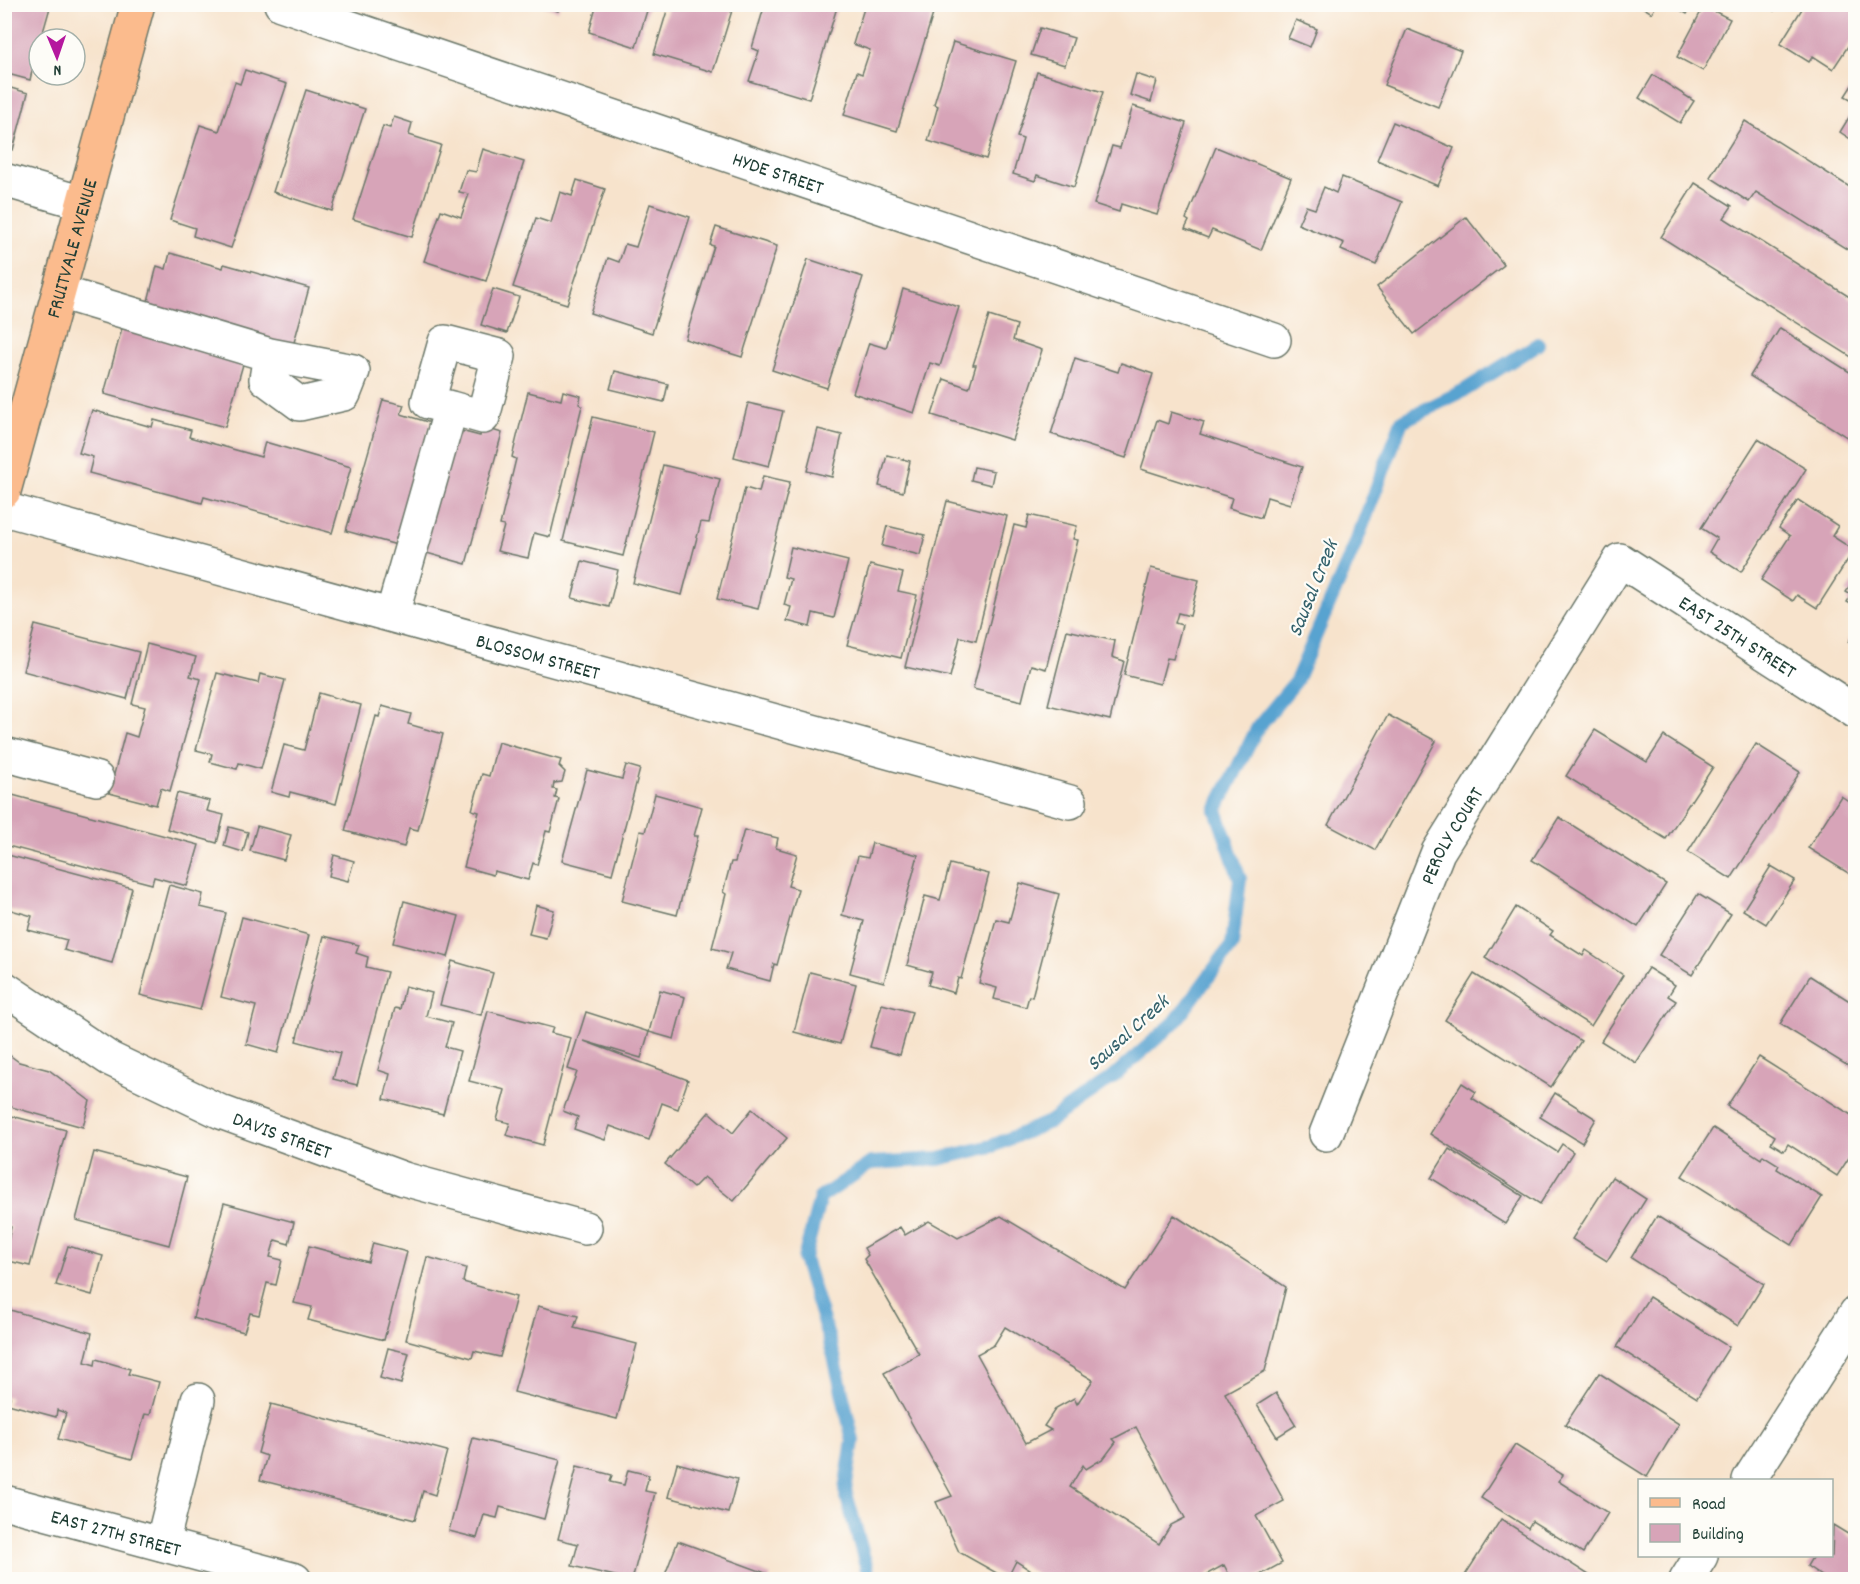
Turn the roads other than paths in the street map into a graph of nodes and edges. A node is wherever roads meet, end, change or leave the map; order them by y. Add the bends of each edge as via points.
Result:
1 (138, 4) edge
2 (281, 4) edge
3 (4, 180) edge
4 (83, 203) junction
5 (59, 292) junction
6 (1274, 340) dead end
7 (270, 355) dead end
8 (451, 408) dead end
9 (4, 491) edge
10 (4, 509) edge
11 (1620, 560) joint
12 (393, 615) junction
13 (1856, 712) edge
14 (4, 754) edge
15 (98, 779) dead end
16 (1070, 802) dead end
17 (4, 988) edge
18 (1326, 1134) dead end
19 (585, 1228) dead end
20 (1856, 1313) edge
21 (198, 1400) dead end
22 (1750, 1479) edge
23 (4, 1502) edge
24 (162, 1544) junction
25 (1700, 1557) edge
26 (295, 1580) edge
27 (1686, 1580) edge

1 - 4 main road, FRUITVALE AVENUE
2 - 6 street, HYDE STREET
3 - 4 street
4 - 5 main road, FRUITVALE AVENUE
5 - 7 street
5 - 9 main road, FRUITVALE AVENUE
8 - 12 street
10 - 12 street, BLOSSOM STREET
11 - 13 street, EAST 25TH STREET
11 - 18 street, PEROLY COURT via 1438,852
12 - 16 street, BLOSSOM STREET
14 - 15 street
17 - 19 street, DAVIS STREET via 110,1059 220,1112 404,1179
20 - 22 street
21 - 24 street
23 - 24 street, EAST 27TH STREET
24 - 26 street, EAST 27TH STREET
25 - 27 street

